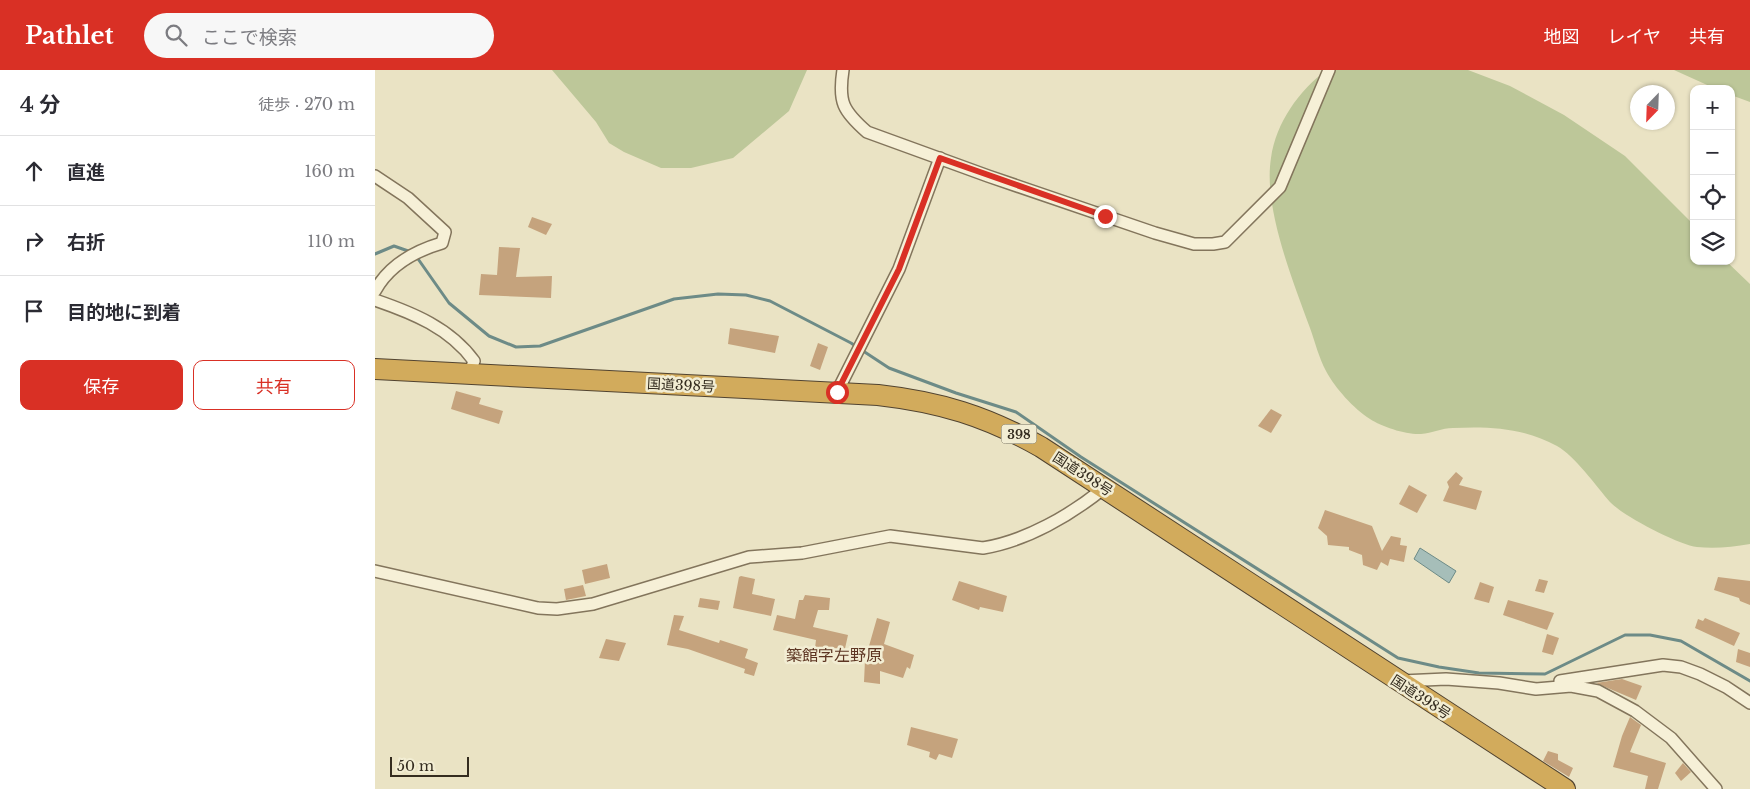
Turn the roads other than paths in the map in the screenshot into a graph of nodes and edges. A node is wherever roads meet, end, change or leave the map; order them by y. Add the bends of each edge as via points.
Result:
1 (843, 70) edge
2 (1329, 70) edge
3 (940, 158) junction
4 (375, 176) edge
5 (375, 290) edge
6 (375, 300) edge
7 (375, 369) edge
8 (469, 375) junction
9 (837, 392) junction
10 (1104, 488) junction
11 (375, 570) edge
12 (1397, 682) junction
13 (1536, 689) junction
14 (1750, 703) edge
15 (1565, 789) edge
16 (1716, 789) edge

1 - 3 street via 840,94 846,111 858,124 867,132
2 - 3 street via 1282,182 1225,242 1203,245 1175,238
3 - 9 street via 899,269
4 - 5 street via 408,198 445,232 442,243 407,258 393,268
6 - 8 street via 428,321 463,346 474,361
7 - 8 highway, 国道398号 / 398
8 - 9 highway, 国道398号 / 398
9 - 10 highway, 国道398号 / 398 via 914,399 971,414 1006,427
10 - 11 street via 1051,523 997,546 983,548 890,536 802,553 749,557 576,607 538,608
10 - 12 highway, 国道398号 / 398
12 - 13 street via 1446,678
12 - 15 highway, 国道398号 / 398
13 - 14 street via 1565,680 1663,665 1700,674
13 - 16 street via 1571,686 1598,691 1635,711 1671,738

